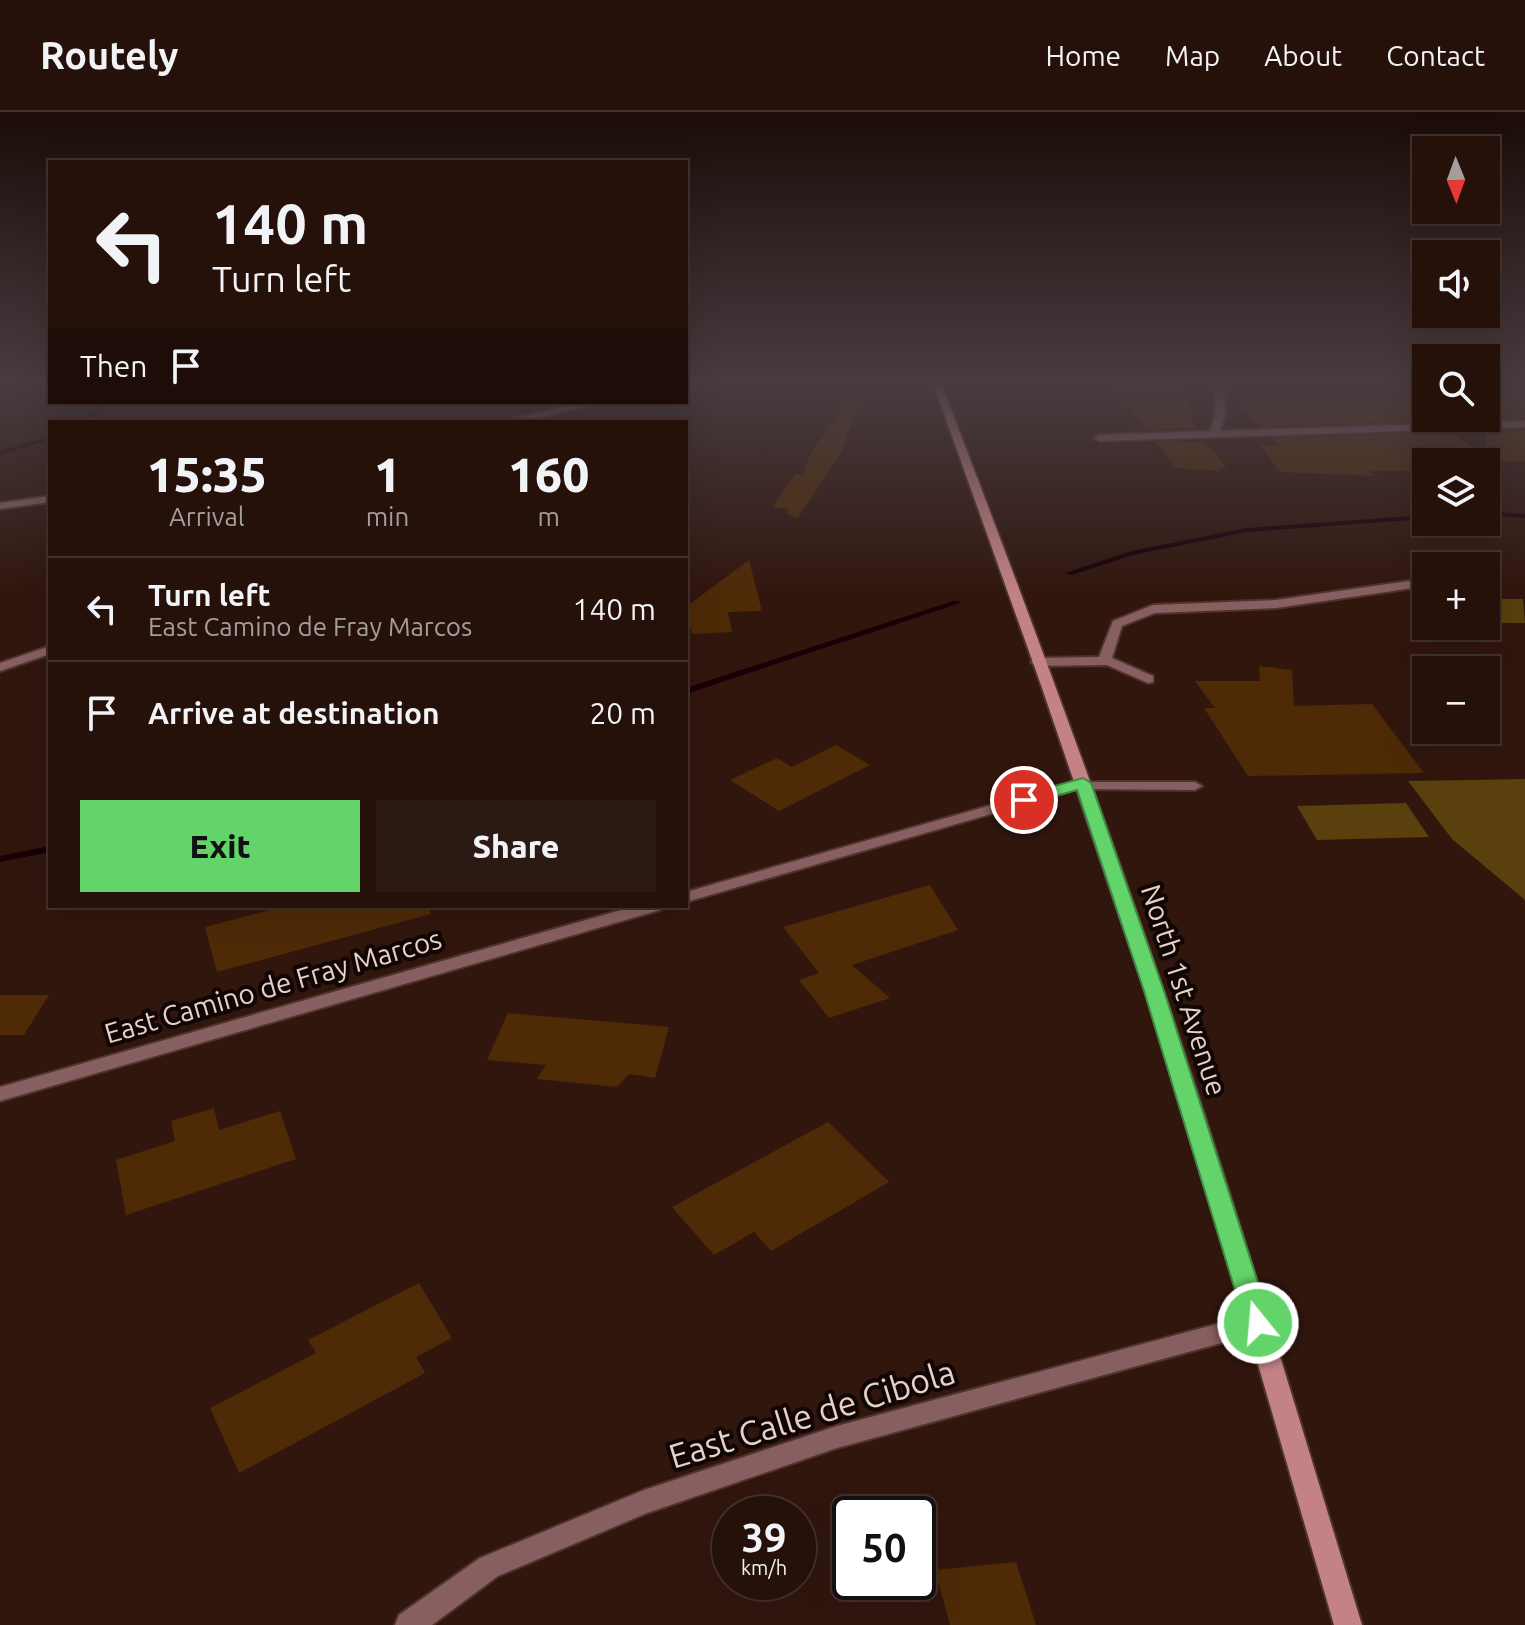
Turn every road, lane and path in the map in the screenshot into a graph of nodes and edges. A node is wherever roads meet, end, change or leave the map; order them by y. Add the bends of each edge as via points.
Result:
1 (962, 454) edge
2 (48, 499) edge
3 (0, 506) edge
4 (1409, 585) dead end
5 (48, 651) edge
6 (1104, 661) junction
7 (1037, 662) junction
8 (0, 667) edge
9 (1148, 679) dead end
10 (1084, 785) junction
11 (1195, 786) dead end
12 (688, 896) edge
13 (647, 908) edge
14 (0, 1094) edge
15 (1258, 1323) junction
16 (409, 1625) edge
17 (1348, 1625) edge

1 - 7 main road, North 1st Avenue
2 - 3 street
4 - 6 street via 1276,604 1153,609 1117,624
5 - 8 street
6 - 7 street
6 - 9 street
7 - 10 main road, North 1st Avenue
10 - 11 street
10 - 12 street
10 - 15 main road, North 1st Avenue
13 - 14 street, East Camino de Fray Marcos
15 - 16 street, East Calle de Cibola via 837,1437 644,1502 489,1567
15 - 17 main road, North 1st Avenue

